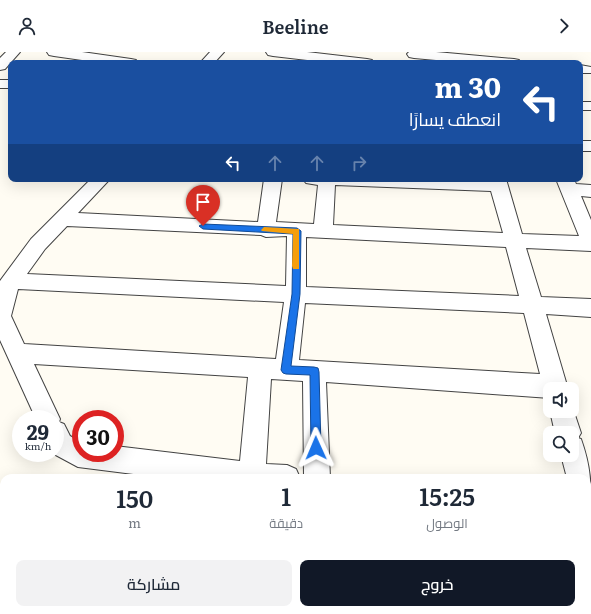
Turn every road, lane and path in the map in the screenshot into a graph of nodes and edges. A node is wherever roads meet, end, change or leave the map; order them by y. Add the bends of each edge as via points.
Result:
1 (13, 52) edge
2 (54, 52) edge
3 (217, 52) edge
4 (273, 52) edge
5 (309, 54) edge
6 (414, 56) edge
7 (363, 59) edge
8 (110, 60) edge
9 (210, 60) edge
10 (471, 60) edge
11 (0, 66) edge
12 (98, 182) edge
13 (273, 182) edge
14 (319, 182) edge
15 (498, 182) edge
16 (567, 184) edge
17 (591, 191) edge
18 (61, 219) junction
19 (266, 230) junction
20 (297, 231) junction
21 (323, 232) junction
22 (515, 240) junction
23 (591, 243) edge
24 (10, 281) junction
25 (296, 294) junction
26 (534, 306) junction
27 (591, 308) edge
28 (16, 353) junction
29 (260, 368) junction
30 (286, 370) junction
31 (314, 372) junction
32 (554, 382) edge
33 (543, 387) edge
34 (44, 410) edge
35 (64, 447) edge
36 (576, 462) edge
37 (236, 474) edge
38 (252, 474) edge
39 (317, 474) edge
40 (579, 474) edge

1 - 11 street
2 - 8 street
3 - 9 street
4 - 5 street
5 - 7 street
6 - 10 street
12 - 18 street
13 - 19 street
14 - 21 street
15 - 22 street
16 - 17 street
16 - 23 street
18 - 19 street
18 - 24 street
19 - 20 street
20 - 21 street
20 - 25 street
21 - 22 street
22 - 23 street
22 - 26 street
24 - 25 street
24 - 28 street via 0,316
25 - 26 street
25 - 30 street
26 - 27 street
26 - 32 street
28 - 29 street
28 - 34 street
29 - 30 street
29 - 38 street
30 - 31 street
31 - 33 street
31 - 39 street
35 - 37 street via 78,454
36 - 40 street

